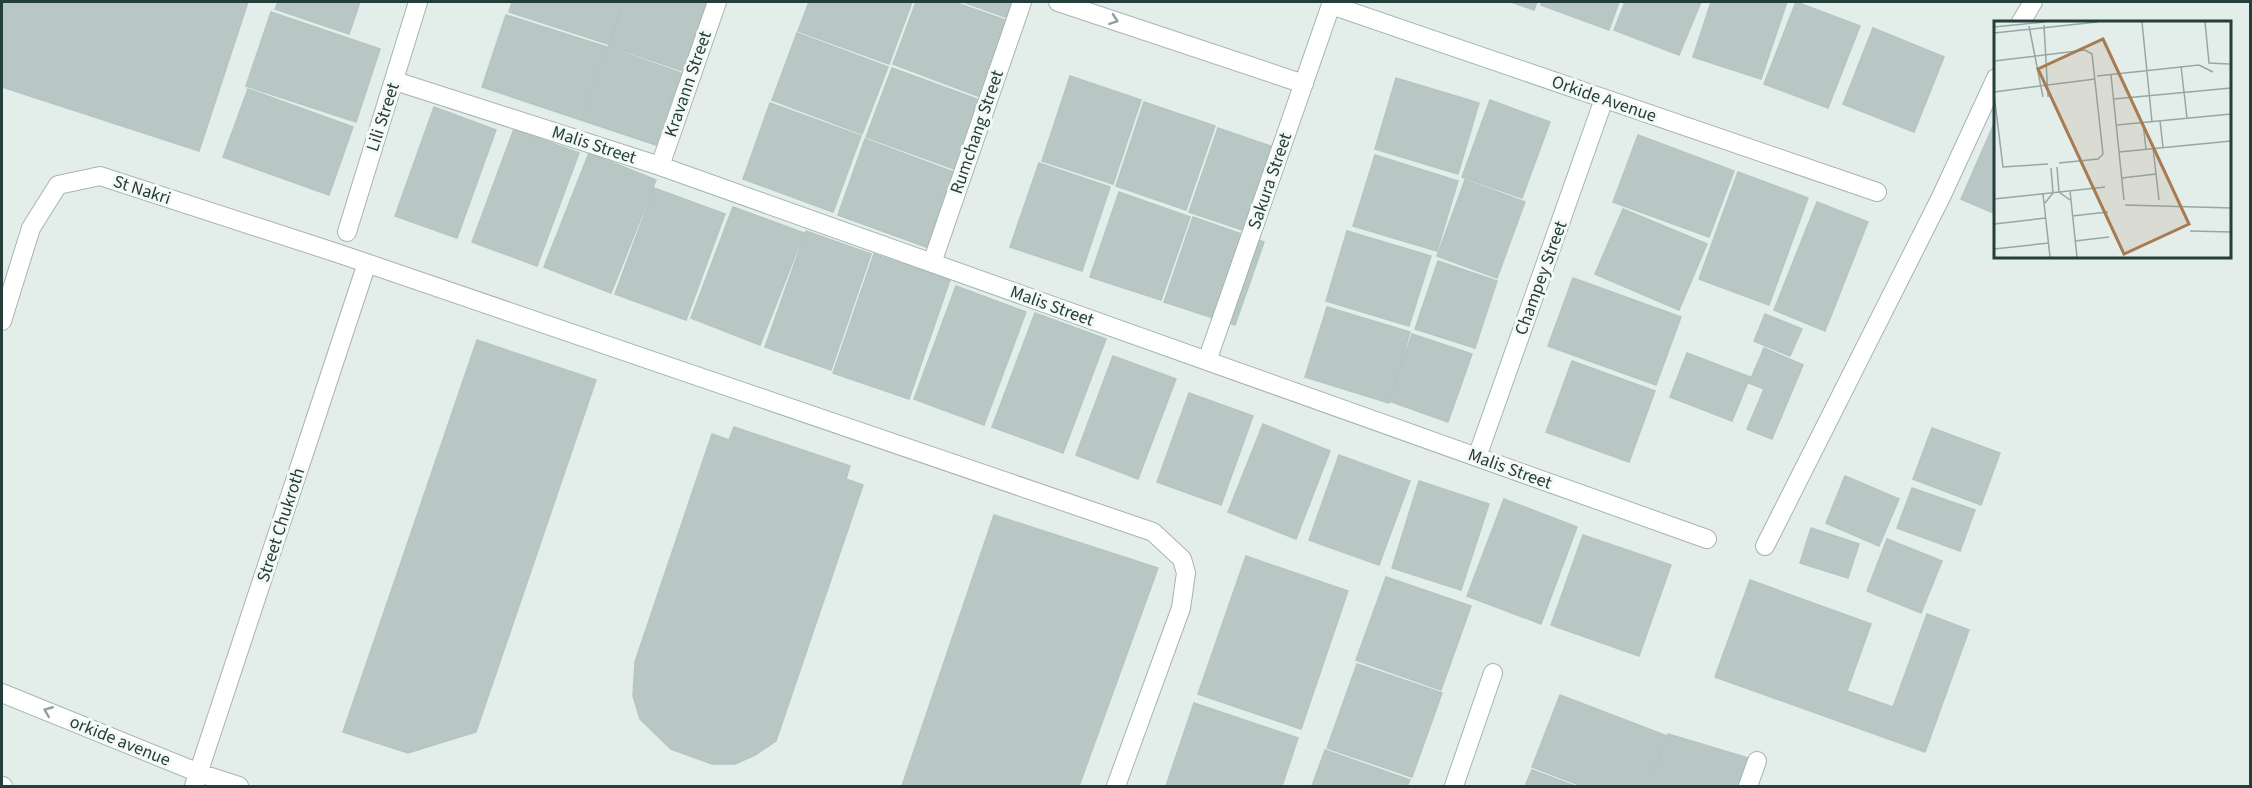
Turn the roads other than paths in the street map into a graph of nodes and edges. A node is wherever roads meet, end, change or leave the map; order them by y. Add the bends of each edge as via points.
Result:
1 (418, 2) edge
2 (717, 2) edge
3 (1022, 2) edge
4 (1058, 2) edge
5 (2032, 2) edge
6 (1332, 3) edge
7 (2022, 21) edge
8 (1994, 80) edge
9 (395, 81) junction
10 (1304, 84) junction
11 (1604, 99) junction
12 (660, 166) junction
13 (1877, 192) dead end
14 (347, 232) dead end
15 (367, 263) junction
16 (932, 263) junction
17 (2, 321) edge
18 (1207, 361) junction
19 (1477, 457) junction
20 (1707, 539) dead end
21 (1765, 546) dead end
22 (1493, 673) dead end
23 (2, 693) edge
24 (1757, 760) dead end
25 (196, 780) edge
26 (239, 786) edge
27 (1116, 786) edge
28 (1454, 786) edge
29 (1748, 786) edge

1 - 9 street, Lili Street
2 - 12 street, Kravann Street
3 - 16 street, Rumchang Street
4 -> 10 street
5 - 7 street
6 - 10 street, Sakura Street
6 - 11 street, Orkide Avenue
8 - 21 street via 1941,197
9 - 12 street, Malis Street
9 - 14 street, Lili Street
10 - 18 street, Sakura Street
11 - 13 street, Orkide Avenue
11 - 19 street, Champey Street
12 - 16 street, Malis Street
15 - 17 street, St Nakri via 100,176 58,185 31,228
15 - 25 street, Street Chukroth
15 - 27 street, St Nakri via 1153,532 1182,559 1186,573 1181,608
16 - 18 street, Malis Street
18 - 19 street, Malis Street
19 - 20 street, Malis Street
22 - 28 street
25 -> 23 street, orkide avenue
24 - 29 street
25 - 26 street, orkide avenue

